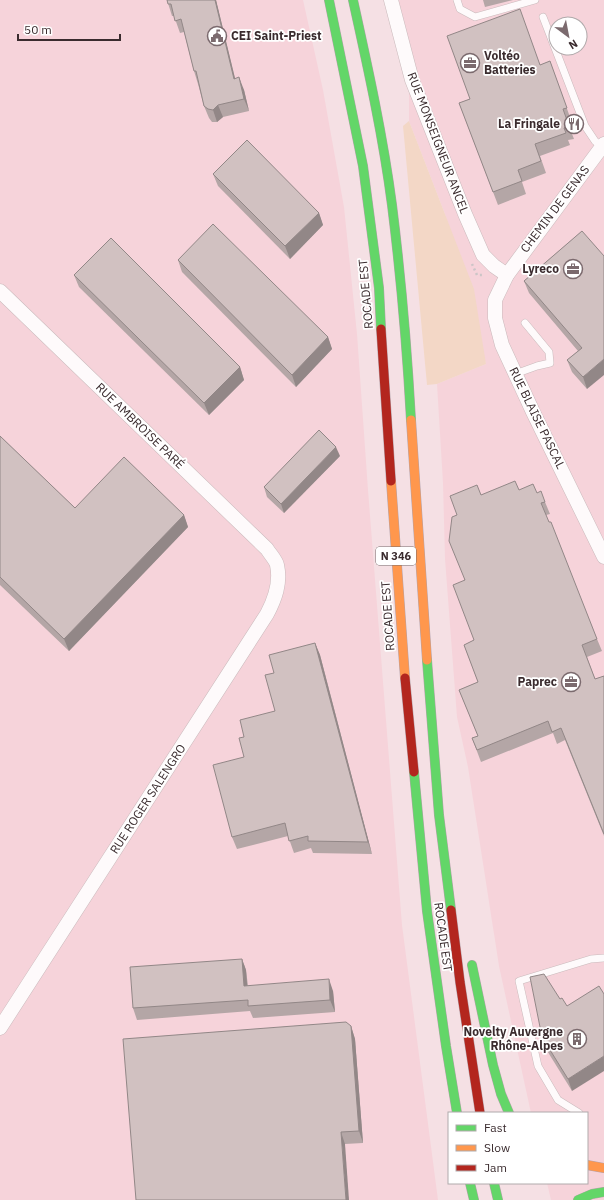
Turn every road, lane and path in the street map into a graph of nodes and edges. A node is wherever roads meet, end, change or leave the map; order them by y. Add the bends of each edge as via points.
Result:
1 (329, 0) edge
2 (353, 0) edge
3 (391, 0) edge
4 (457, 0) edge
5 (535, 0) edge
6 (543, 17) dead end
7 (603, 145) edge
8 (506, 275) junction
9 (0, 291) edge
10 (525, 323) dead end
11 (515, 374) junction
12 (604, 557) edge
13 (277, 564) joint
14 (440, 815) junction
15 (449, 827) dead end
16 (471, 955) dead end
17 (604, 958) edge
18 (0, 1028) edge
19 (457, 1112) edge
20 (480, 1112) edge
21 (508, 1112) edge
22 (577, 1112) edge
23 (588, 1165) edge
24 (604, 1168) edge
25 (470, 1184) edge
26 (494, 1184) edge
27 (604, 1192) edge
28 (474, 1200) edge
29 (498, 1200) edge
30 (578, 1200) edge

1 - 19 highway, ROCADE EST / N 346 via 363,166 379,288 404,672 427,911
2 - 14 highway, ROCADE EST / N 346 via 374,97 392,204 404,309 428,679
3 - 8 street, RUE MONSEIGNEUR ANCEL via 412,80 465,214 483,255
4 - 5 lane via 460,9 475,17
6 - 7 lane via 585,126 595,141
7 - 8 street, CHEMIN DE GENAS
8 - 11 street, RUE BLAISE PASCAL via 495,300 495,318 502,345
9 - 13 street, RUE AMBROISE PARÉ via 267,549
10 - 11 lane via 549,352 550,363
11 - 12 street, RUE BLAISE PASCAL
13 - 18 street, RUE ROGER SALENGRO via 275,599 267,614
14 - 15 highway
14 - 20 highway, ROCADE EST / N 346 via 460,982
16 - 21 highway via 475,986 492,1061
17 - 22 lane via 591,959 519,981 538,1066 558,1100
23 - 24 highway
25 - 28 highway
26 - 29 highway
27 - 30 highway

